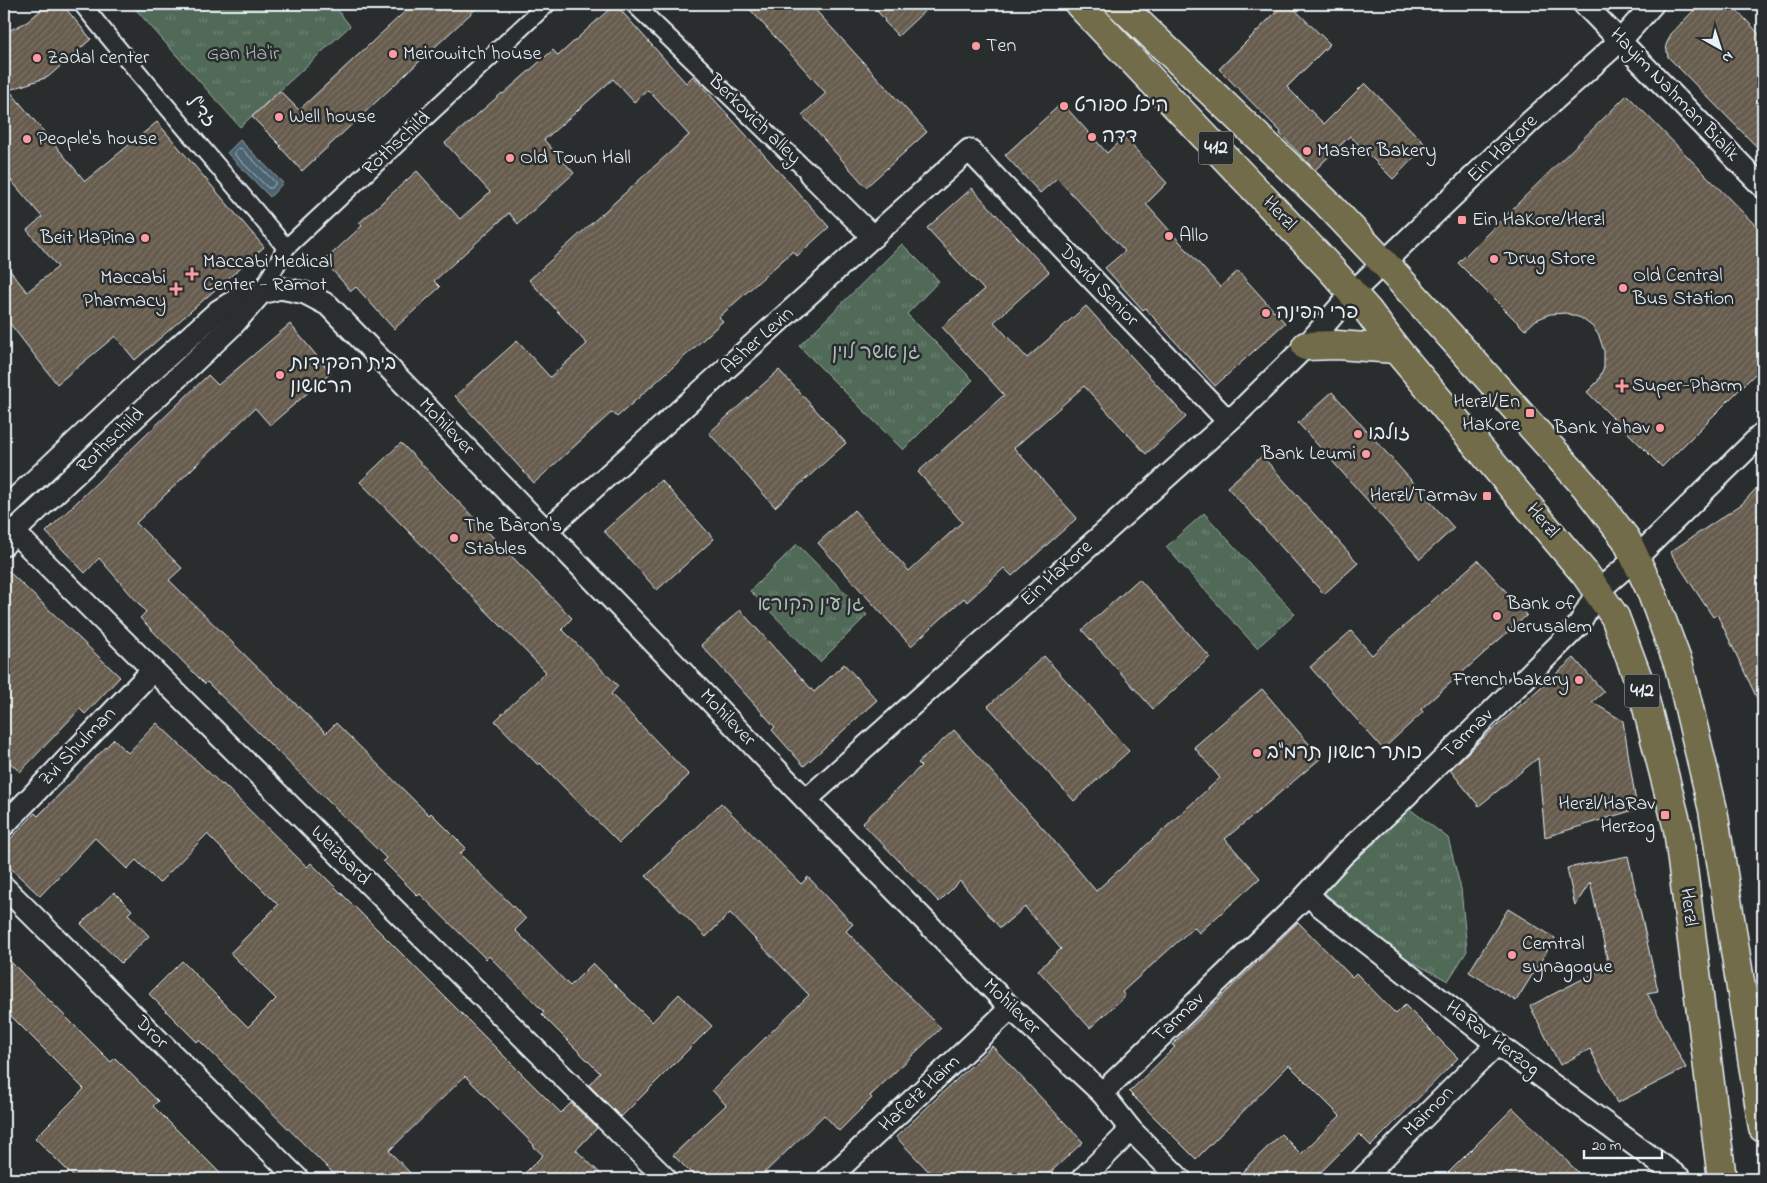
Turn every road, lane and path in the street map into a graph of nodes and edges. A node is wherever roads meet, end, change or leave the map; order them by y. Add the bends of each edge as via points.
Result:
1 (82, 4) edge
2 (547, 4) edge
3 (634, 4) edge
4 (1079, 4) edge
5 (1119, 4) edge
6 (1584, 4) edge
7 (1653, 4) edge
8 (1621, 40) junction
9 (969, 150) joint
10 (810, 174) joint
11 (1763, 187) edge
12 (873, 237) junction
13 (286, 248) junction
14 (1384, 263) junction
15 (260, 294) junction
16 (1352, 294) junction
17 (1306, 346) junction
18 (1396, 349) junction
19 (1228, 421) junction
20 (1763, 433) edge
21 (4, 509) edge
22 (546, 531) junction
23 (9, 539) edge
24 (1636, 558) junction
25 (1597, 592) junction
26 (153, 670) junction
27 (806, 800) junction
28 (4, 825) edge
29 (4, 887) edge
30 (1308, 894) junction
31 (1011, 1008) junction
32 (1497, 1044) junction
33 (1102, 1093) junction
34 (1763, 1122) edge
35 (1763, 1128) edge
36 (1131, 1130) junction
37 (298, 1179) edge
38 (666, 1179) edge
39 (828, 1179) edge
40 (1082, 1179) edge
41 (1180, 1179) edge
42 (1362, 1179) edge
43 (1681, 1179) edge
44 (1722, 1179) edge

1 - 13 street, זד"ל
2 - 13 street, Rothschild
3 - 10 street, Berkovich alley
4 - 16 main road, Herzl / 412
5 - 14 main road, Herzl / 412 via 1326,202
6 - 8 street, Hayim Nahman Bialik
7 - 8 street, Ein HaKore
8 - 11 street, Hayim Nahman Bialik
8 - 14 street, Ein HaKore via 1530,122
9 - 12 street, Asher Levin
9 - 19 street, David Senior
10 - 12 street, Berkovich alley
12 - 22 street, Asher Levin
13 - 15 street, Rothschild
14 - 16 street, Ein HaKore
14 - 24 main road, Herzl / 412 via 1586,487 1626,539
15 - 21 street, Rothschild via 236,300 218,311
15 - 22 street, Mohilever via 280,288 304,293 328,305
15 - 23 street, Rothschild via 232,326
16 - 17 street, Ein HaKore
16 - 18 main road, Herzl / 412
17 - 18 main road via 1337,344
17 - 19 street, Ein HaKore
18 - 25 main road, Herzl / 412 via 1550,531
19 - 27 street, Ein HaKore
20 - 24 street, Tarmav
22 - 27 street, Mohilever
23 - 26 street, Weizbard
24 - 25 street, Tarmav
24 - 34 main road, Herzl / 412 via 1679,666 1713,810
25 - 30 street, Tarmav via 1578,626 1350,848
25 - 44 main road, Herzl / 412 via 1615,618 1643,692 1678,829
26 - 28 street, Zvi Shulman
26 - 38 street, Weizbard
27 - 31 street, Mohilever
29 - 37 street, Dror
30 - 32 street, HaRav Herzog
30 - 33 street, Tarmav
31 - 33 street, Mohilever
31 - 39 street, Hafetz Haim
32 - 42 street, Maimon
32 - 43 street, HaRav Herzog
33 - 36 street, Mohilever
34 - 35 main road, Herzl / 412
36 - 40 street
36 - 41 street, Mohilever

